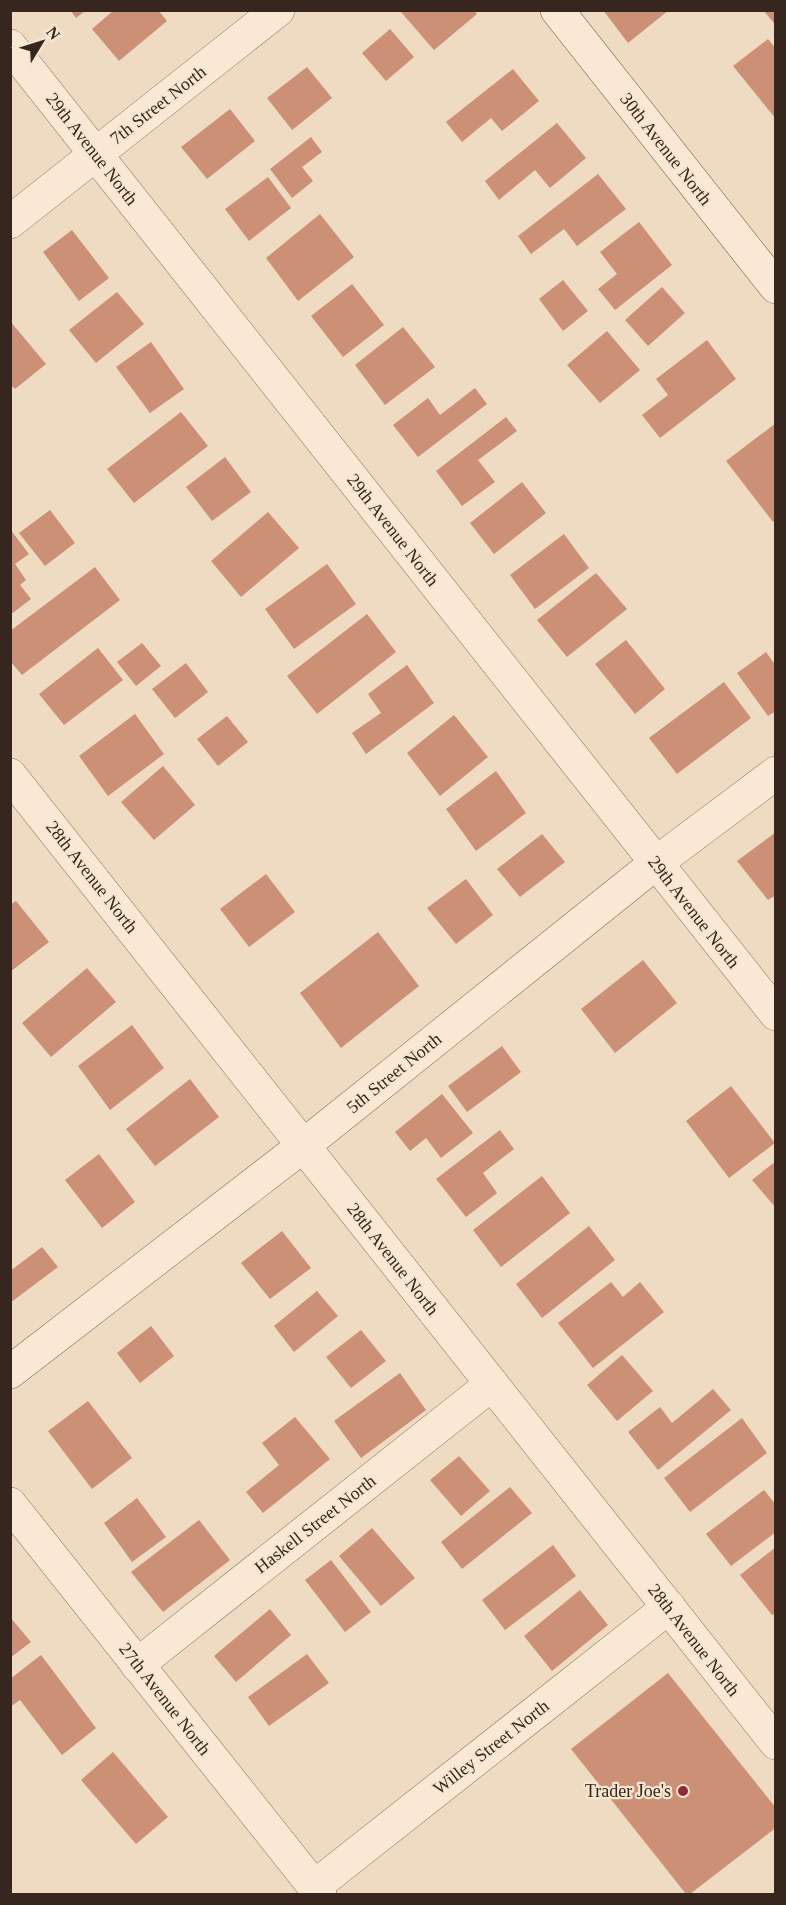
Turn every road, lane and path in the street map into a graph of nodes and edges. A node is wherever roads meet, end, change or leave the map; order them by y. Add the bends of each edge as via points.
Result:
1 (278, 10) edge
2 (557, 10) edge
3 (10, 46) edge
4 (96, 154) junction
5 (10, 222) edge
6 (776, 287) edge
7 (776, 773) edge
8 (10, 775) edge
9 (656, 863) junction
10 (776, 1014) edge
11 (303, 1146) junction
12 (10, 1372) edge
13 (492, 1384) junction
14 (10, 1504) edge
15 (669, 1607) junction
16 (138, 1665) junction
17 (776, 1743) edge
18 (317, 1891) edge

1 - 4 street, 7th Street North
2 - 6 street, 30th Avenue North
3 - 4 street, 29th Avenue North
4 - 5 street, 7th Street North
4 - 9 street, 29th Avenue North
7 - 9 street, 5th Street North
8 - 11 street, 28th Avenue North
9 - 10 street, 29th Avenue North
9 - 11 street, 5th Street North
11 - 12 street, 5th Street North
11 - 13 street, 28th Avenue North
13 - 15 street, 28th Avenue North
13 - 16 street, Haskell Street North
14 - 16 street, 27th Avenue North
15 - 17 street, 28th Avenue North
15 - 18 street, Willey Street North
16 - 18 street, 27th Avenue North

